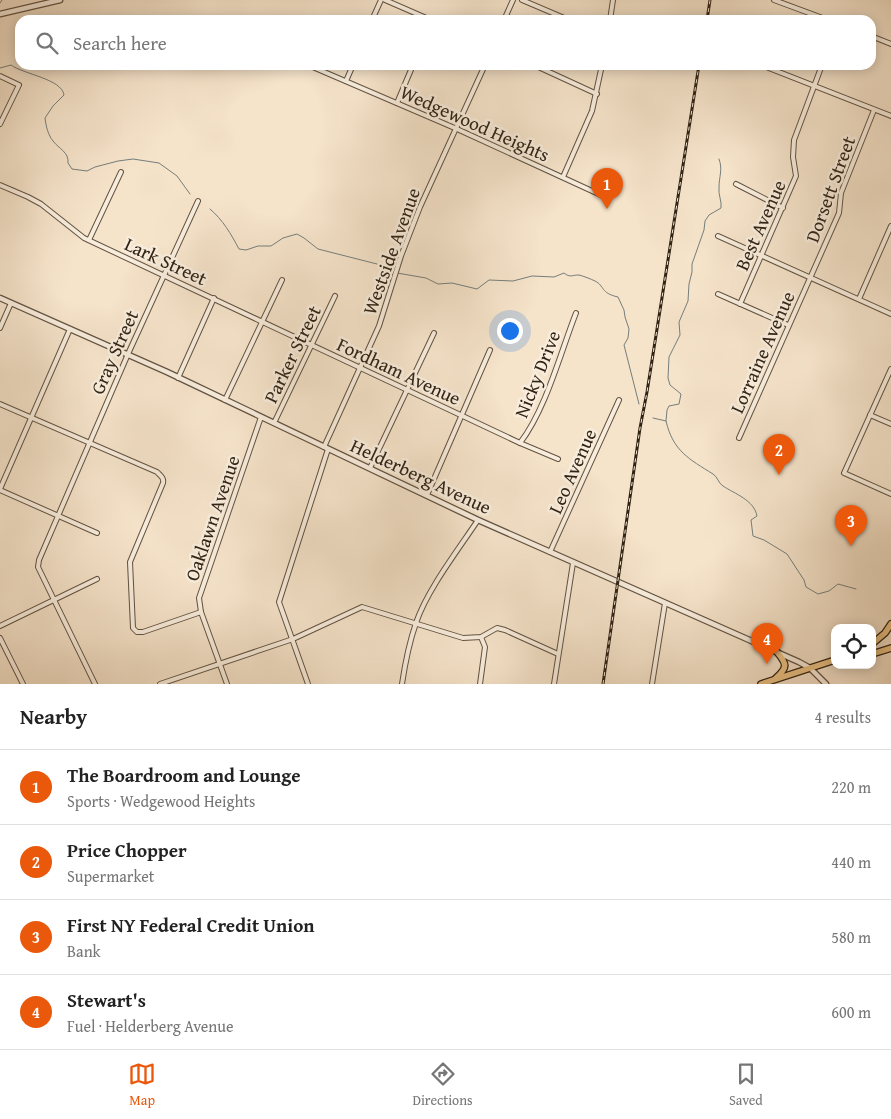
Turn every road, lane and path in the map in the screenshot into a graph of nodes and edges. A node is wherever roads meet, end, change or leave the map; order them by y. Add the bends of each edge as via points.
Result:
1 (60, 0) edge
2 (381, 0) edge
3 (385, 0) edge
4 (513, 0) edge
5 (522, 0) edge
6 (613, 0) edge
7 (774, 0) edge
8 (0, 14) edge
9 (374, 15) edge
10 (419, 15) edge
11 (506, 15) edge
12 (557, 15) edge
13 (611, 15) edge
14 (814, 15) edge
15 (876, 38) edge
16 (891, 44) edge
17 (320, 70) edge
18 (350, 70) edge
19 (411, 70) edge
20 (483, 70) edge
21 (545, 70) edge
22 (601, 70) edge
23 (774, 70) edge
24 (820, 70) edge
25 (0, 76) edge
26 (346, 81) junction
27 (814, 86) junction
28 (596, 94) junction
29 (397, 103) junction
30 (874, 110) junction
31 (891, 116) edge
32 (0, 124) edge
33 (457, 129) junction
34 (121, 172) dead end
35 (563, 177) junction
36 (736, 184) dead end
37 (0, 185) edge
38 (603, 196) dead end
39 (198, 201) dead end
40 (783, 208) junction
41 (891, 226) edge
42 (718, 236) dead end
43 (89, 240) junction
44 (761, 255) junction
45 (164, 275) junction
46 (811, 278) junction
47 (282, 280) dead end
48 (718, 294) dead end
49 (335, 296) dead end
50 (0, 298) edge
51 (214, 298) junction
52 (859, 299) junction
53 (11, 303) junction
54 (740, 304) junction
55 (230, 306) joint
56 (576, 313) dead end
57 (891, 314) edge
58 (263, 321) junction
59 (788, 325) junction
60 (0, 328) edge
61 (70, 329) junction
62 (434, 333) dead end
63 (312, 345) junction
64 (490, 350) dead end
65 (128, 354) junction
66 (360, 368) junction
67 (891, 369) edge
68 (178, 378) junction
69 (407, 390) junction
70 (225, 400) junction
71 (619, 400) dead end
72 (0, 404) edge
73 (870, 415) junction
74 (461, 416) junction
75 (31, 418) junction
76 (261, 418) junction
77 (274, 423) junction
78 (891, 424) edge
79 (739, 438) dead end
80 (90, 443) junction
81 (520, 443) junction
82 (326, 448) junction
83 (558, 459) dead end
84 (370, 468) junction
85 (0, 490) edge
86 (891, 494) edge
87 (427, 495) junction
88 (58, 516) junction
89 (478, 520) junction
90 (97, 532) dead end
91 (550, 552) junction
92 (573, 563) junction
93 (97, 579) dead end
94 (52, 600) junction
95 (665, 603) junction
96 (201, 612) junction
97 (416, 623) junction
98 (891, 624) edge
99 (0, 626) edge
100 (481, 637) junction
101 (0, 638) edge
102 (294, 639) junction
103 (876, 641) edge
104 (891, 648) edge
105 (776, 652) junction
106 (876, 653) edge
107 (558, 654) junction
108 (831, 661) edge
109 (220, 664) junction
110 (810, 668) junction
111 (775, 679) junction
112 (23, 684) edge
113 (95, 684) edge
114 (160, 684) edge
115 (227, 684) edge
116 (308, 684) edge
117 (402, 684) edge
118 (480, 684) edge
119 (554, 684) edge
120 (652, 684) edge
121 (761, 684) edge
122 (826, 684) edge

1 - 8 street
2 - 9 street
3 - 10 street
4 - 11 street
5 - 12 street
6 - 13 street
7 - 14 street
15 - 16 street
17 - 26 street, Wedgewood Heights
18 - 26 street
19 - 29 street
20 - 33 street, Westside Avenue
21 - 28 street
22 - 28 street
23 - 27 street
24 - 27 street, Best Avenue
25 - 32 street via 18,85
26 - 29 street, Wedgewood Heights
27 - 30 street
27 - 40 street, Best Avenue via 794,140 796,176
28 - 35 street
29 - 33 street, Wedgewood Heights
30 - 31 street
30 - 46 street, Dorsett Street via 841,192 839,214
33 - 35 street, Wedgewood Heights
33 - 66 street, Westside Avenue via 420,207 379,326
34 - 43 street
35 - 38 street, Wedgewood Heights
36 - 40 street
37 - 43 street, Lark Street via 41,204
39 - 45 street, Gray Street
40 - 44 street, Best Avenue
41 - 52 street
42 - 44 street
43 - 45 street, Lark Street
44 - 46 street
44 - 54 street, Best Avenue
45 - 51 street, Lark Street
45 - 65 street, Gray Street
46 - 52 street
46 - 59 street, Lorraine Avenue
47 - 58 street
48 - 54 street
49 - 63 street, Parker Street
50 - 53 street, Helderberg Avenue
51 - 55 street, Lark Street
51 - 68 street
52 - 57 street
53 - 60 street
53 - 61 street, Helderberg Avenue
54 - 59 street
55 - 58 street, Fordham Avenue
56 - 81 street, Nicky Drive via 545,395
58 - 63 street, Fordham Avenue
58 - 70 street
59 - 79 street, Lorraine Avenue
61 - 65 street, Helderberg Avenue
61 - 75 street
62 - 69 street
63 - 66 street, Fordham Avenue
63 - 77 street, Parker Street
64 - 74 street
65 - 68 street, Helderberg Avenue
65 - 80 street, Gray Street
66 - 69 street, Fordham Avenue
66 - 82 street, Westside Avenue
67 - 73 street
68 - 70 street, Helderberg Avenue
69 - 74 street, Fordham Avenue
69 - 84 street
70 - 76 street, Helderberg Avenue
71 - 91 street, Leo Avenue
72 - 75 street
73 - 78 street
73 - 86 street via 844,473
74 - 81 street, Fordham Avenue
74 - 87 street
75 - 80 street
75 - 85 street
76 - 77 street, Helderberg Avenue
76 - 96 street, Oaklawn Avenue via 204,580 199,598
77 - 82 street, Helderberg Avenue
80 - 88 street, Gray Street
80 - 96 street via 157,472 164,480 130,562 133,628 143,632
81 - 83 street, Fordham Avenue
82 - 84 street, Helderberg Avenue
82 - 102 street, Westside Avenue via 279,602
84 - 87 street, Helderberg Avenue
85 - 88 street
87 - 89 street, Helderberg Avenue
88 - 90 street
88 - 94 street, Gray Street via 38,568
89 - 91 street, Helderberg Avenue
89 - 97 street via 426,600
91 - 92 street, Helderberg Avenue
92 - 95 street, Helderberg Avenue
92 - 107 street
93 - 94 street
94 - 99 street
94 - 113 street, Gray Street
95 - 105 street, Helderberg Avenue
95 - 120 street
96 - 109 street, Oaklawn Avenue
97 - 100 street via 463,638
97 - 102 street via 362,607
97 - 117 street
98 - 103 main road
100 - 107 street via 497,628
100 - 118 street via 485,647
101 - 112 street
102 - 109 street
102 - 116 street, Westside Avenue
104 - 106 main road
105 - 110 street, Helderberg Avenue
105 - 111 main road via 786,665
107 - 119 street
108 - 110 main road
109 - 114 street
109 - 115 street, Oaklawn Avenue
110 - 111 main road
110 - 122 street, Helderberg Avenue
111 - 121 main road

